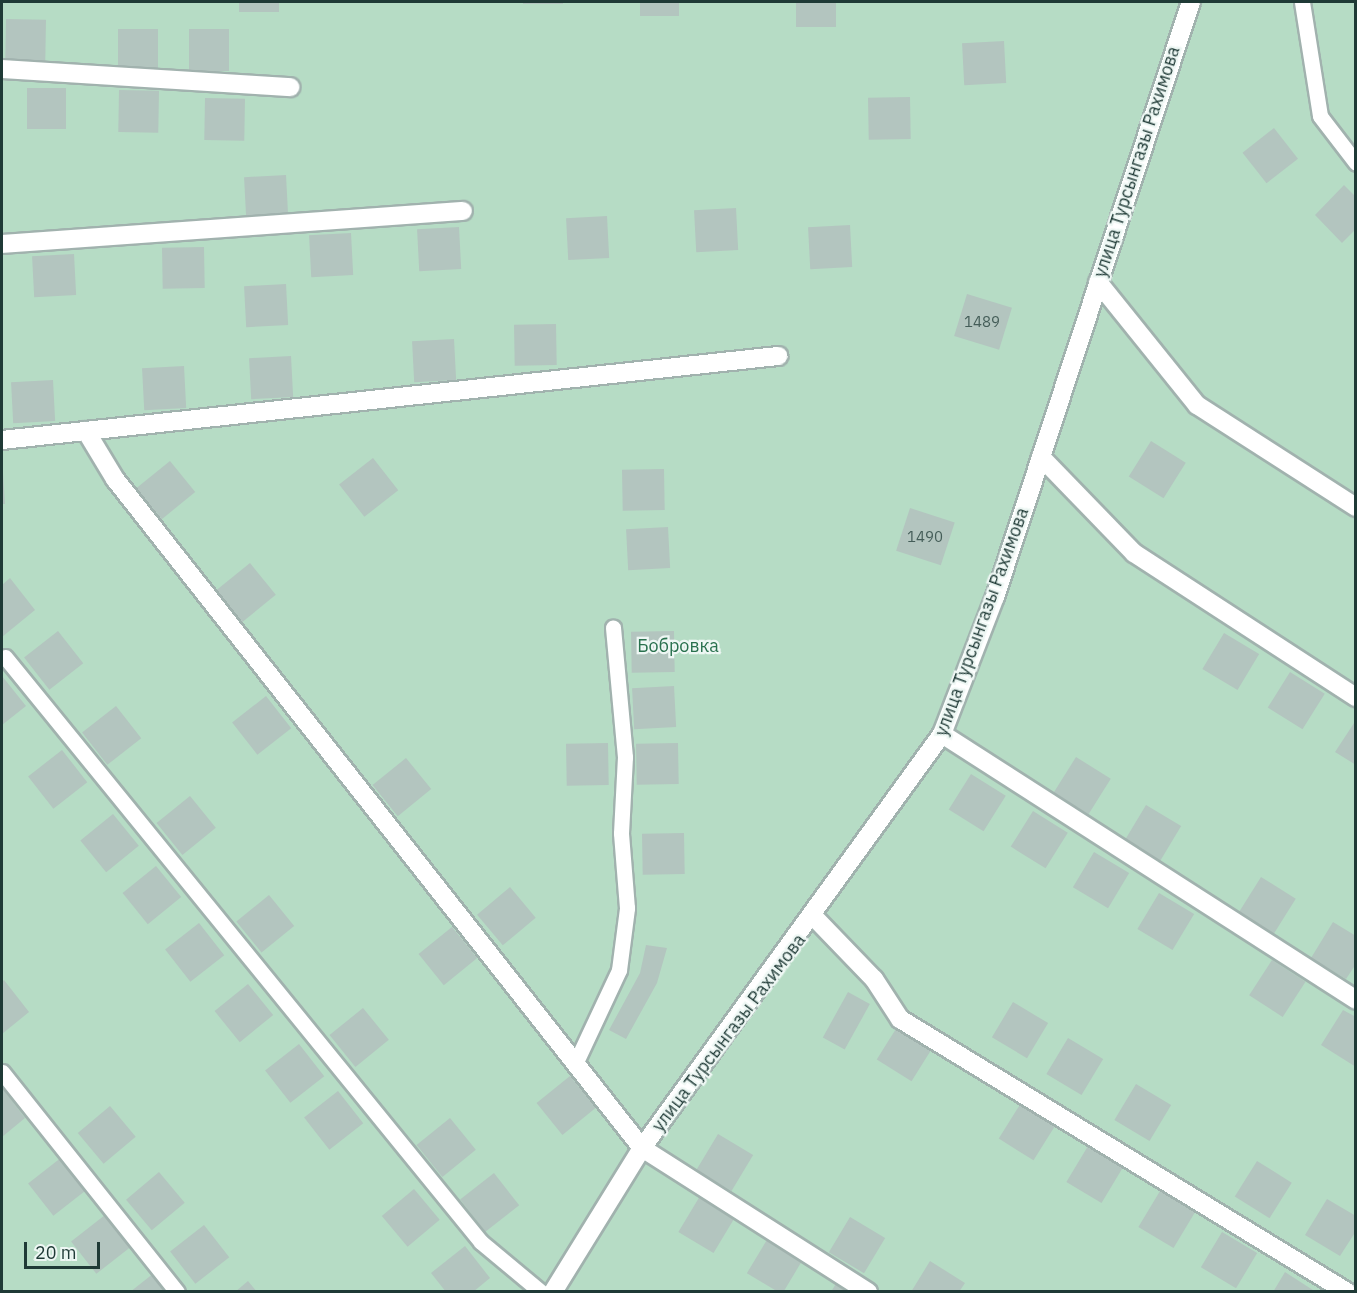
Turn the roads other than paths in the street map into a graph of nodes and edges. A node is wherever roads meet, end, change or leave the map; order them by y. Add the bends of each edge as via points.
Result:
1 (1191, 2) edge
2 (1302, 2) edge
3 (2, 69) edge
4 (290, 87) dead end
5 (1356, 164) edge
6 (464, 211) dead end
7 (2, 244) edge
8 (1098, 282) junction
9 (778, 356) dead end
10 (86, 431) junction
11 (2, 440) edge
12 (1041, 457) junction
13 (1356, 507) edge
14 (614, 628) dead end
15 (5, 657) dead end
16 (1356, 697) edge
17 (942, 734) junction
18 (815, 918) junction
19 (1356, 1000) edge
20 (575, 1064) junction
21 (2, 1072) edge
22 (642, 1148) junction
23 (177, 1292) edge
24 (541, 1292) edge
25 (553, 1292) edge
26 (868, 1292) edge
27 (1347, 1292) edge

1 - 8 street, улица Турсынгазы Рахимова
2 - 5 lane via 1320,116 1343,154
3 - 4 street
6 - 7 street
8 - 12 street, улица Турсынгазы Рахимова
8 - 13 street via 1197,405
9 - 10 street
10 - 11 street
10 - 20 street via 115,478
12 - 16 street via 1134,553
12 - 17 street, улица Турсынгазы Рахимова
14 - 20 lane via 625,757 621,833 627,908 619,970
15 - 24 lane via 481,1242
17 - 18 street, улица Турсынгазы Рахимова
17 - 19 street
18 - 22 street, улица Турсынгазы Рахимова
18 - 27 street via 874,979 900,1019
20 - 22 street
21 - 23 lane
22 - 25 street, улица Турсынгазы Рахимова
22 - 26 street

